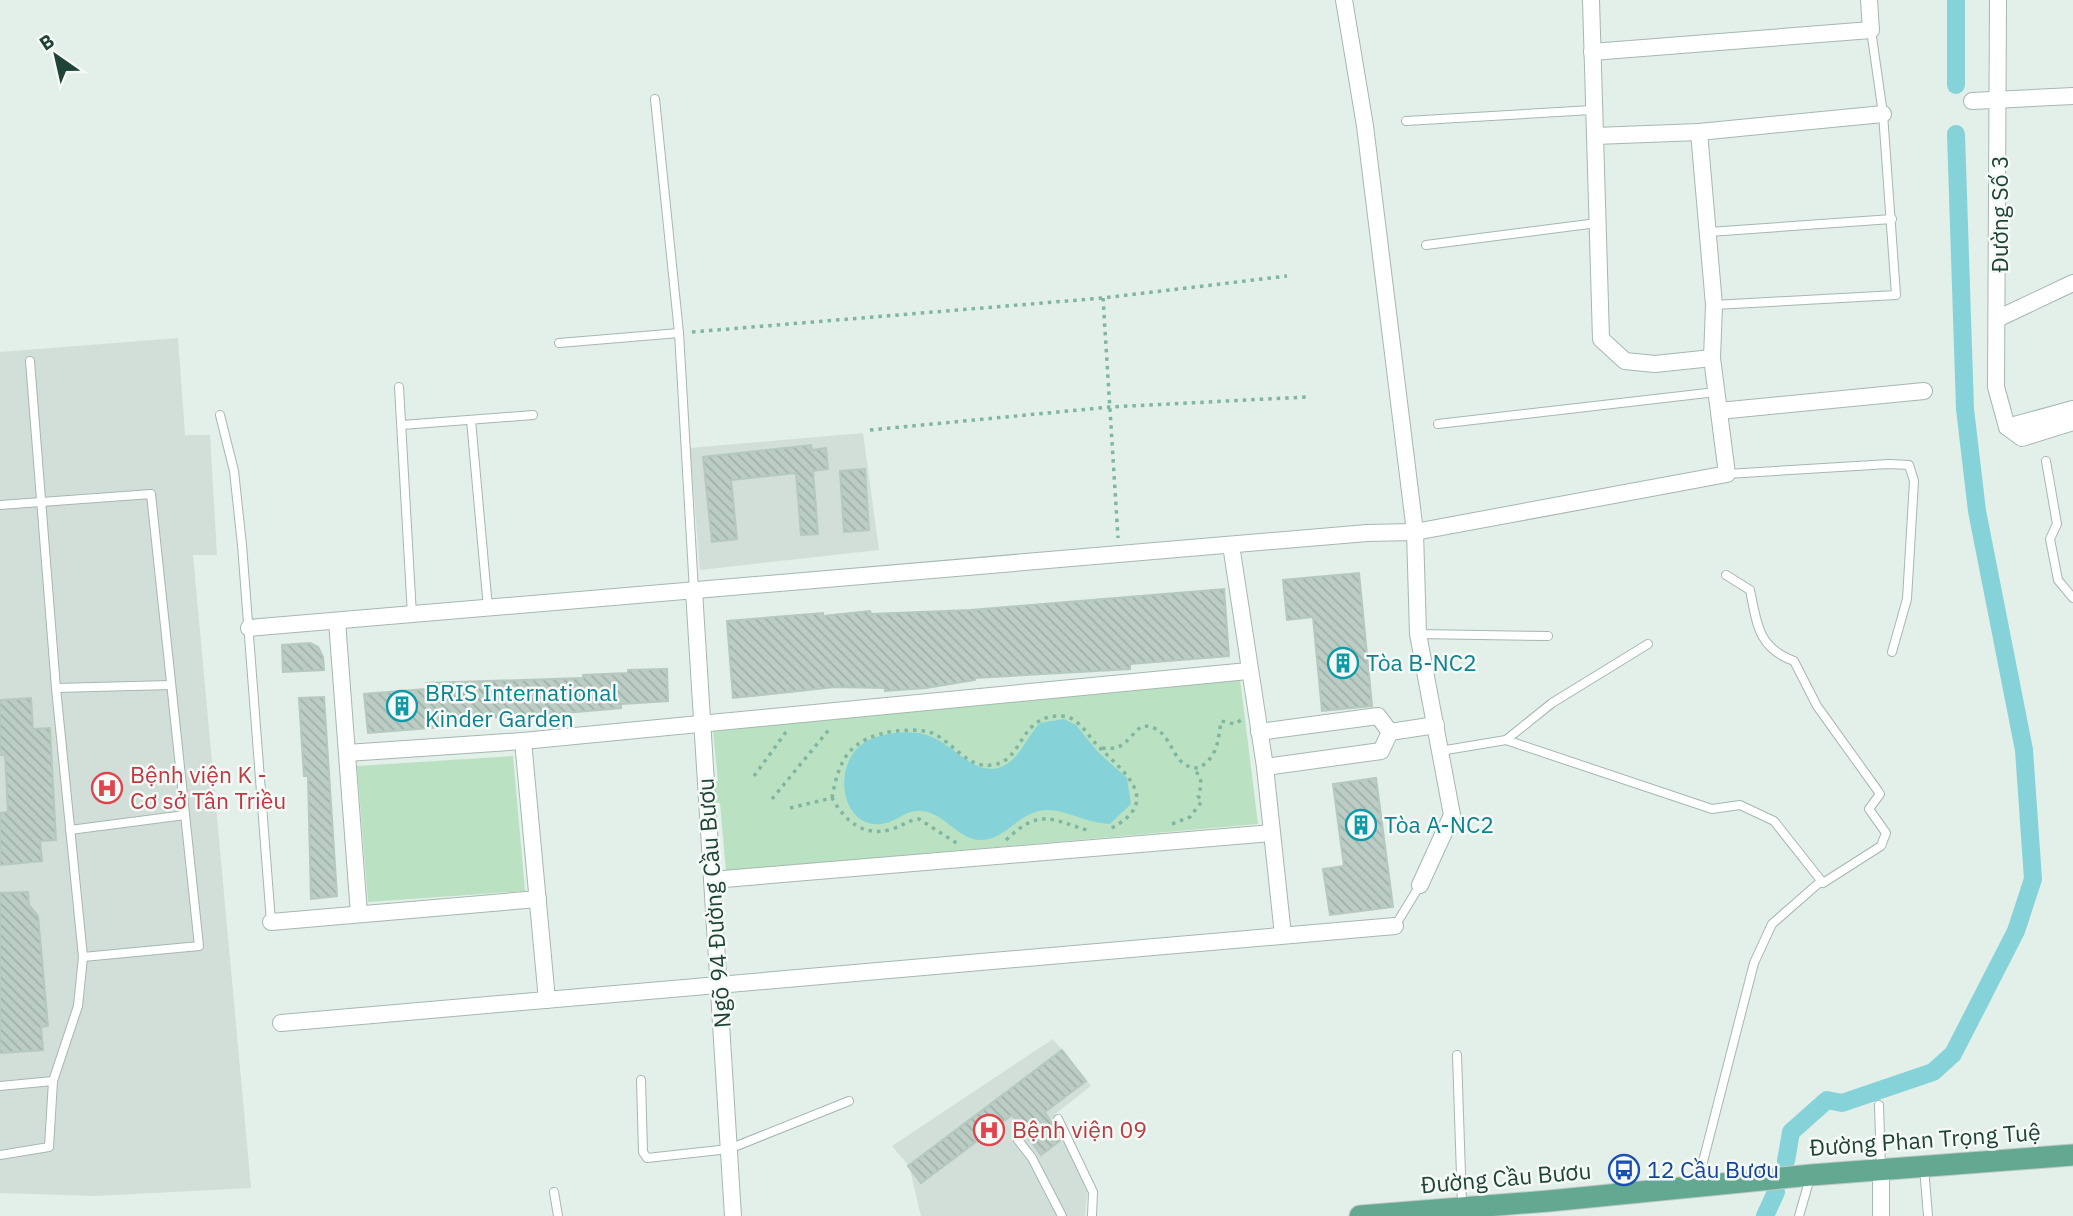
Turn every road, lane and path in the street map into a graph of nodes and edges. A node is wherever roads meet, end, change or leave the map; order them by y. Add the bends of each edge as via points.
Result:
1 (1344, 0) edge
2 (1591, 0) edge
3 (1869, 0) edge
4 (1998, 0) edge
5 (1871, 30) junction
6 (1592, 52) junction
7 (2073, 96) edge
8 (655, 99) dead end
9 (2000, 99) junction
10 (1972, 101) dead end
11 (1592, 110) junction
12 (1883, 114) junction
13 (1406, 121) dead end
14 (1699, 132) junction
15 (1595, 136) junction
16 (1892, 219) junction
17 (1597, 223) junction
18 (1709, 232) junction
19 (1426, 245) dead end
20 (1287, 276) dead end
21 (2073, 283) edge
22 (1103, 298) junction
23 (1714, 305) junction
24 (1999, 318) junction
25 (679, 333) junction
26 (559, 343) dead end
27 (1712, 358) junction
28 (30, 360) dead end
29 (399, 387) dead end
30 (1924, 391) dead end
31 (1716, 393) junction
32 (1306, 397) dead end
33 (1110, 407) junction
34 (2073, 409) edge
35 (1718, 411) junction
36 (220, 415) dead end
37 (533, 415) dead end
38 (471, 420) junction
39 (2073, 422) edge
40 (1438, 424) dead end
41 (402, 425) junction
42 (2007, 427) junction
43 (870, 430) dead end
44 (2046, 461) dead end
45 (1727, 474) junction
46 (43, 502) junction
47 (0, 505) edge
48 (1415, 532) junction
49 (1231, 545) junction
50 (1119, 554) junction
51 (1726, 575) dead end
52 (694, 590) junction
53 (2073, 598) edge
54 (488, 608) junction
55 (412, 615) junction
56 (337, 621) junction
57 (249, 628) junction
58 (1418, 634) junction
59 (1548, 636) dead end
60 (1648, 644) dead end
61 (1892, 652) dead end
62 (1248, 671) junction
63 (171, 685) junction
64 (56, 688) junction
65 (1242, 719) dead end
66 (703, 725) junction
67 (1436, 725) junction
68 (832, 727) dead end
69 (788, 729) dead end
70 (1259, 732) junction
71 (1390, 732) junction
72 (1506, 740) junction
73 (523, 741) junction
74 (1100, 748) junction
75 (1440, 751) junction
76 (346, 753) junction
77 (1265, 767) junction
78 (1192, 768) junction
79 (754, 776) dead end
80 (832, 798) junction
81 (772, 799) dead end
82 (790, 808) dead end
83 (185, 816) junction
84 (1163, 828) dead end
85 (70, 830) junction
86 (1102, 831) dead end
87 (1096, 832) dead end
88 (1272, 833) junction
89 (1005, 841) dead end
90 (964, 845) dead end
91 (712, 880) junction
92 (1820, 881) junction
93 (1420, 885) joint
94 (538, 899) junction
95 (359, 914) junction
96 (271, 922) joint
97 (1395, 926) joint
98 (1283, 935) junction
99 (83, 957) junction
100 (719, 986) junction
101 (547, 1000) junction
102 (281, 1023) dead end
103 (1457, 1055) dead end
104 (641, 1080) dead end
105 (53, 1081) junction
106 (0, 1086) edge
107 (849, 1101) dead end
108 (1879, 1105) dead end
109 (1058, 1119) dead end
110 (1018, 1140) dead end
111 (729, 1149) junction
112 (0, 1155) edge
113 (2073, 1155) edge
114 (1924, 1167) junction
115 (1881, 1170) junction
116 (1811, 1175) junction
117 (1697, 1185) junction
118 (554, 1192) dead end
119 (1462, 1208) junction
120 (558, 1216) edge
121 (733, 1216) edge
122 (1062, 1216) edge
123 (1092, 1216) edge
124 (1360, 1216) edge
125 (1799, 1216) edge
126 (1881, 1216) edge
127 (1928, 1216) edge

1 - 48 street via 1365,126
2 - 6 street
3 - 5 street
4 - 9 street, Đường Số 3
5 - 6 street
5 - 12 lane
6 - 11 street
7 - 9 street
8 - 25 lane
9 - 10 street
9 - 24 street, Đường Số 3
11 - 13 lane
11 - 15 street
12 - 14 street
12 - 16 lane
14 - 15 street
14 - 18 street
15 - 17 street
16 - 18 lane
16 - 23 lane via 1896,295
17 - 19 lane
17 - 27 street via 1601,339 1625,362
18 - 23 street
20 - 22 path
21 - 24 street
22 - 25 path
22 - 33 path
23 - 27 street
24 - 42 street, Đường Số 3 via 1996,387
25 - 26 lane
25 - 52 lane
27 - 31 street
28 - 46 lane
29 - 41 lane
30 - 35 street
31 - 35 street
31 - 40 lane
32 - 33 path
33 - 43 path
33 - 50 path
34 - 42 street
35 - 45 street
36 - 57 lane via 234,471
37 - 38 lane
38 - 41 lane
38 - 54 lane
39 - 42 street via 2022,438
41 - 55 lane
44 - 53 lane via 2057,524 2050,539 2058,580
45 - 48 street
45 - 61 lane via 1909,465 1914,481 1907,599
46 - 47 lane
46 - 63 lane via 152,494
46 - 64 lane
48 - 49 street
48 - 58 street
49 - 50 street
49 - 62 street
50 - 52 street
51 - 92 lane via 1750,590 1765,644 1794,661 1817,706 1880,794 1870,813 1886,833 1885,842 1827,881
52 - 54 street
52 - 66 street, Ngõ 94 Đường Cầu Bươu
54 - 55 street
55 - 56 street
56 - 57 street
56 - 76 street
57 - 96 lane
58 - 59 lane
58 - 67 street
60 - 72 lane via 1552,703
62 - 66 street
62 - 70 street
63 - 64 lane
63 - 83 lane
64 - 85 lane
65 - 78 path via 1235,724 1221,720 1210,761
66 - 73 street
66 - 91 street, Ngõ 94 Đường Cầu Bươu
67 - 71 street
67 - 75 street
68 - 81 path
69 - 79 path
70 - 71 street via 1378,716
70 - 77 street
71 - 77 street via 1381,751
72 - 75 lane
72 - 92 lane via 1712,809 1749,808 1774,821
73 - 76 street
73 - 94 street
74 - 78 path via 1125,746 1142,726 1151,726 1159,729 1173,752
74 - 80 path via 1080,724 1065,716 1029,726 1010,756 992,765 971,762 932,733 881,733 864,739 842,761
74 - 86 path via 1127,771 1137,802 1124,821
75 - 93 street via 1452,815
76 - 95 street
77 - 88 street
78 - 84 path via 1199,774 1202,801 1190,817
80 - 82 path
80 - 90 path via 843,817 861,829 876,832 919,819
83 - 85 lane
83 - 99 lane via 199,946
85 - 99 lane
87 - 89 path via 1042,817
88 - 91 street
88 - 98 street
91 - 100 street, Ngõ 94 Đường Cầu Bươu
92 - 117 lane via 1772,923 1754,963
93 - 97 lane
94 - 95 street
94 - 101 street
95 - 96 street
97 - 98 street
98 - 100 street
99 - 105 lane via 78,1006
100 - 101 street
100 - 111 street, Ngõ 94 Đường Cầu Bươu
101 - 102 street
103 - 119 lane
104 - 111 lane via 646,1158
105 - 106 lane
105 - 112 lane via 49,1147
107 - 111 lane
108 - 115 lane
109 - 123 lane via 1093,1192
110 - 122 lane
111 - 121 street, Ngõ 94 Đường Cầu Bươu
113 - 114 main road, Đường Phan Trọng Tuệ
114 - 115 main road, Đường Phan Trọng Tuệ
114 - 127 lane
115 - 116 main road, Đường Phan Trọng Tuệ
115 - 126 street
116 - 117 main road, Đường Phan Trọng Tuệ
116 - 125 lane
117 - 119 main road, Đường Cầu Bươu via 1549,1205
118 - 120 lane
119 - 124 main road, Đường Cầu Bươu

